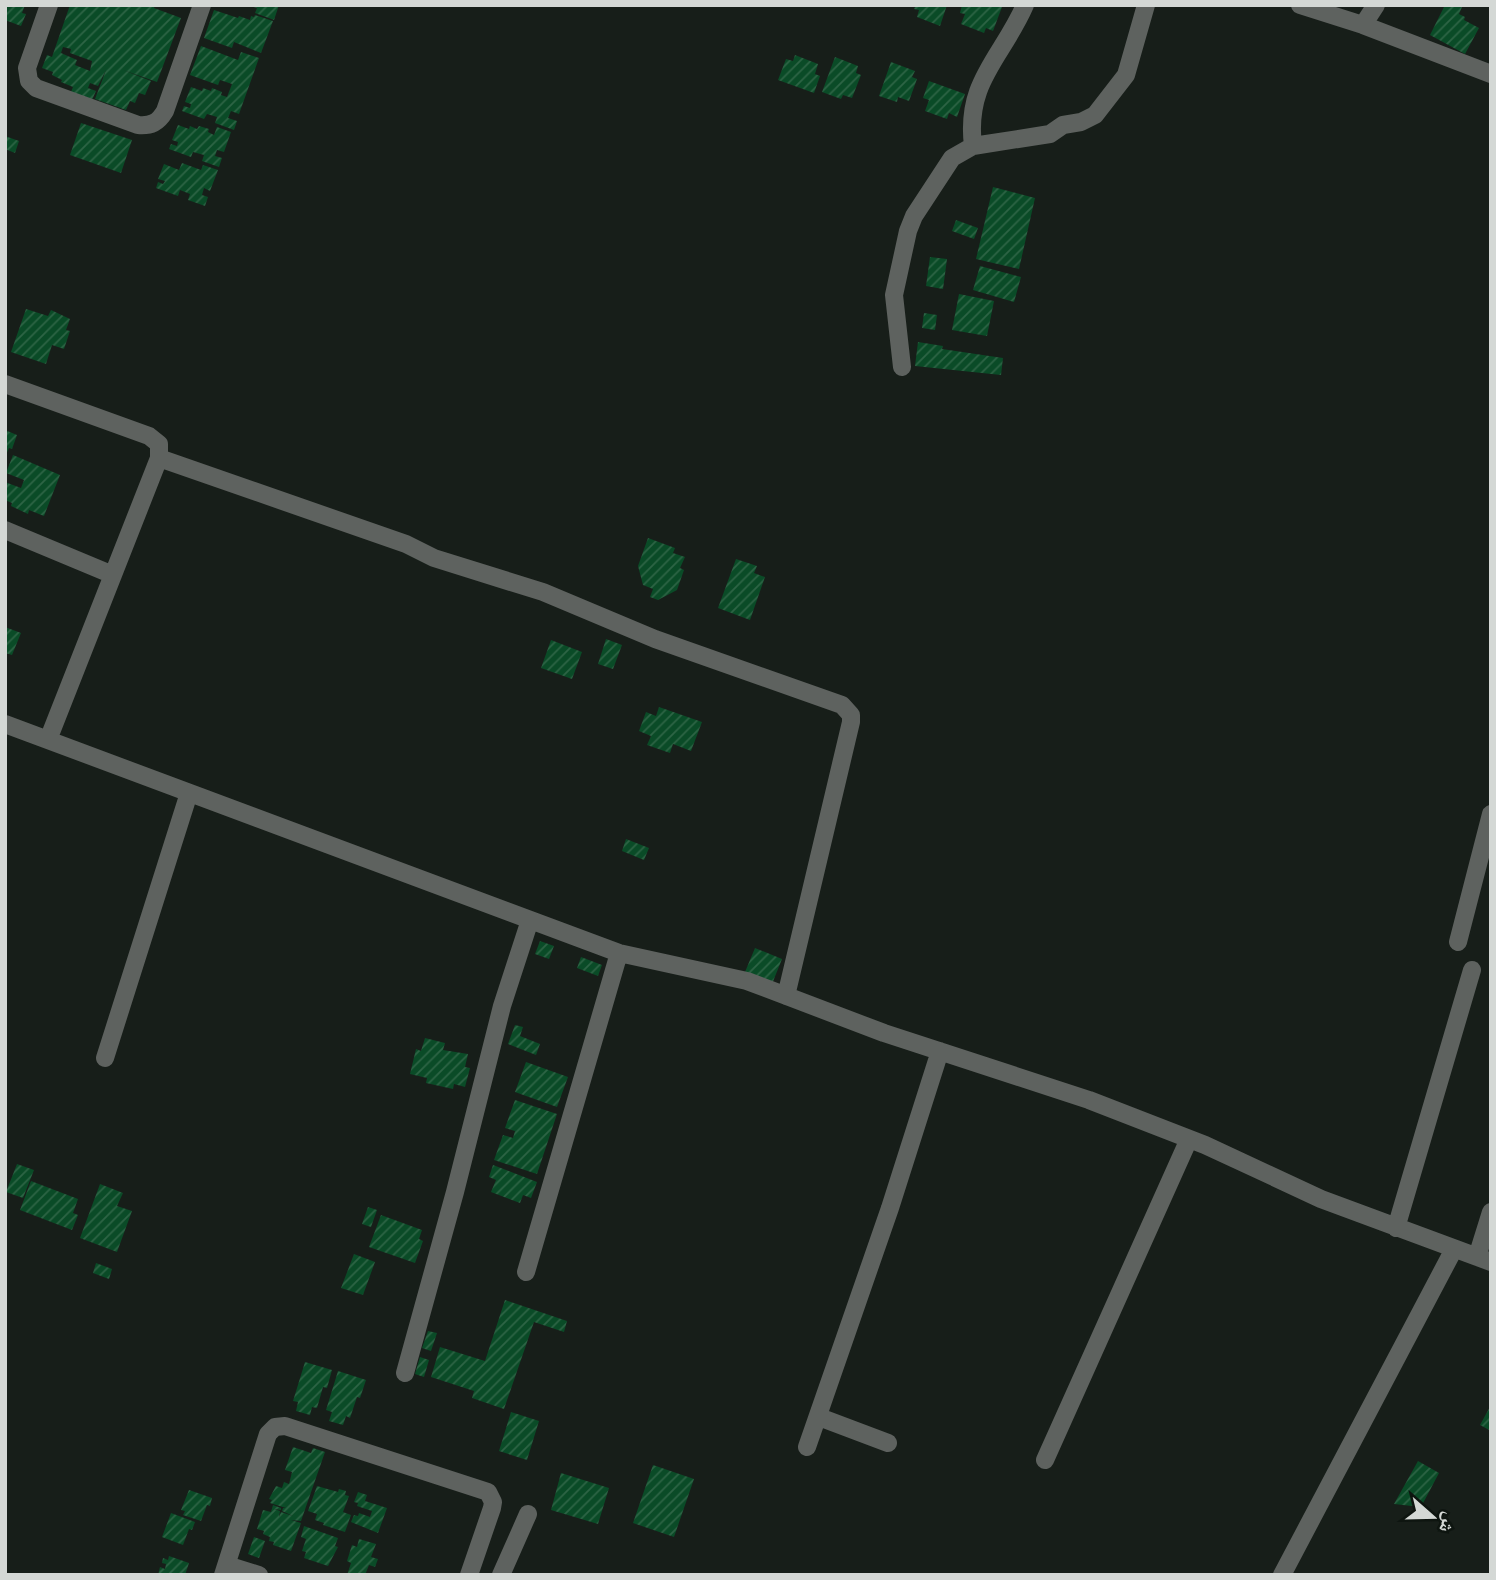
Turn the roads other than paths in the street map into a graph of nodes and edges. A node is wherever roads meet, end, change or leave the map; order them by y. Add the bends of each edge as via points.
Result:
1 (49, 5) edge
2 (202, 5) edge
3 (1025, 5) edge
4 (1146, 5) edge
5 (1300, 5) edge
6 (1376, 5) edge
7 (1363, 25) junction
8 (1491, 74) edge
9 (973, 146) junction
10 (902, 367) dead end
11 (5, 384) edge
12 (159, 458) junction
13 (5, 530) edge
14 (113, 575) junction
15 (5, 724) edge
16 (48, 740) junction
17 (189, 793) junction
18 (1491, 814) edge
19 (1483, 876) edge
20 (530, 919) junction
21 (1458, 942) dead end
22 (619, 953) junction
23 (1472, 970) dead end
24 (786, 996) junction
25 (940, 1051) junction
26 (105, 1058) dead end
27 (1189, 1139) junction
28 (1491, 1212) edge
29 (1396, 1228) junction
30 (1454, 1249) junction
31 (1484, 1259) edge
32 (526, 1272) dead end
33 (405, 1373) dead end
34 (819, 1417) junction
35 (888, 1443) dead end
36 (807, 1447) dead end
37 (1045, 1460) dead end
38 (528, 1514) dead end
39 (225, 1570) edge
40 (259, 1575) edge
41 (469, 1575) edge
42 (501, 1575) edge
43 (1282, 1575) edge

1 - 2 street via 27,68 29,81 36,88 146,126 165,111
3 - 9 street via 977,95 970,122
4 - 9 street via 1126,75 1095,115 1050,134
5 - 7 street
6 - 7 street
7 - 8 street
9 - 10 street via 952,158 908,231 894,295
11 - 12 street via 149,436 159,444
12 - 14 street
12 - 24 street via 406,544 434,558 542,592 655,639 842,705 851,722
13 - 14 street
14 - 16 street
15 - 16 street
16 - 17 street
17 - 20 street
17 - 26 street
18 - 19 street
19 - 21 street
20 - 22 street
20 - 33 street via 502,1006
22 - 24 street via 747,981
22 - 32 street
23 - 29 street
24 - 25 street
25 - 27 street
25 - 34 street
27 - 29 street
27 - 37 street
28 - 31 street
29 - 30 street
30 - 31 street
30 - 43 street
34 - 35 street
34 - 36 street
38 - 42 street
39 - 40 street
39 - 41 street via 268,1434 285,1426 488,1492 492,1508

